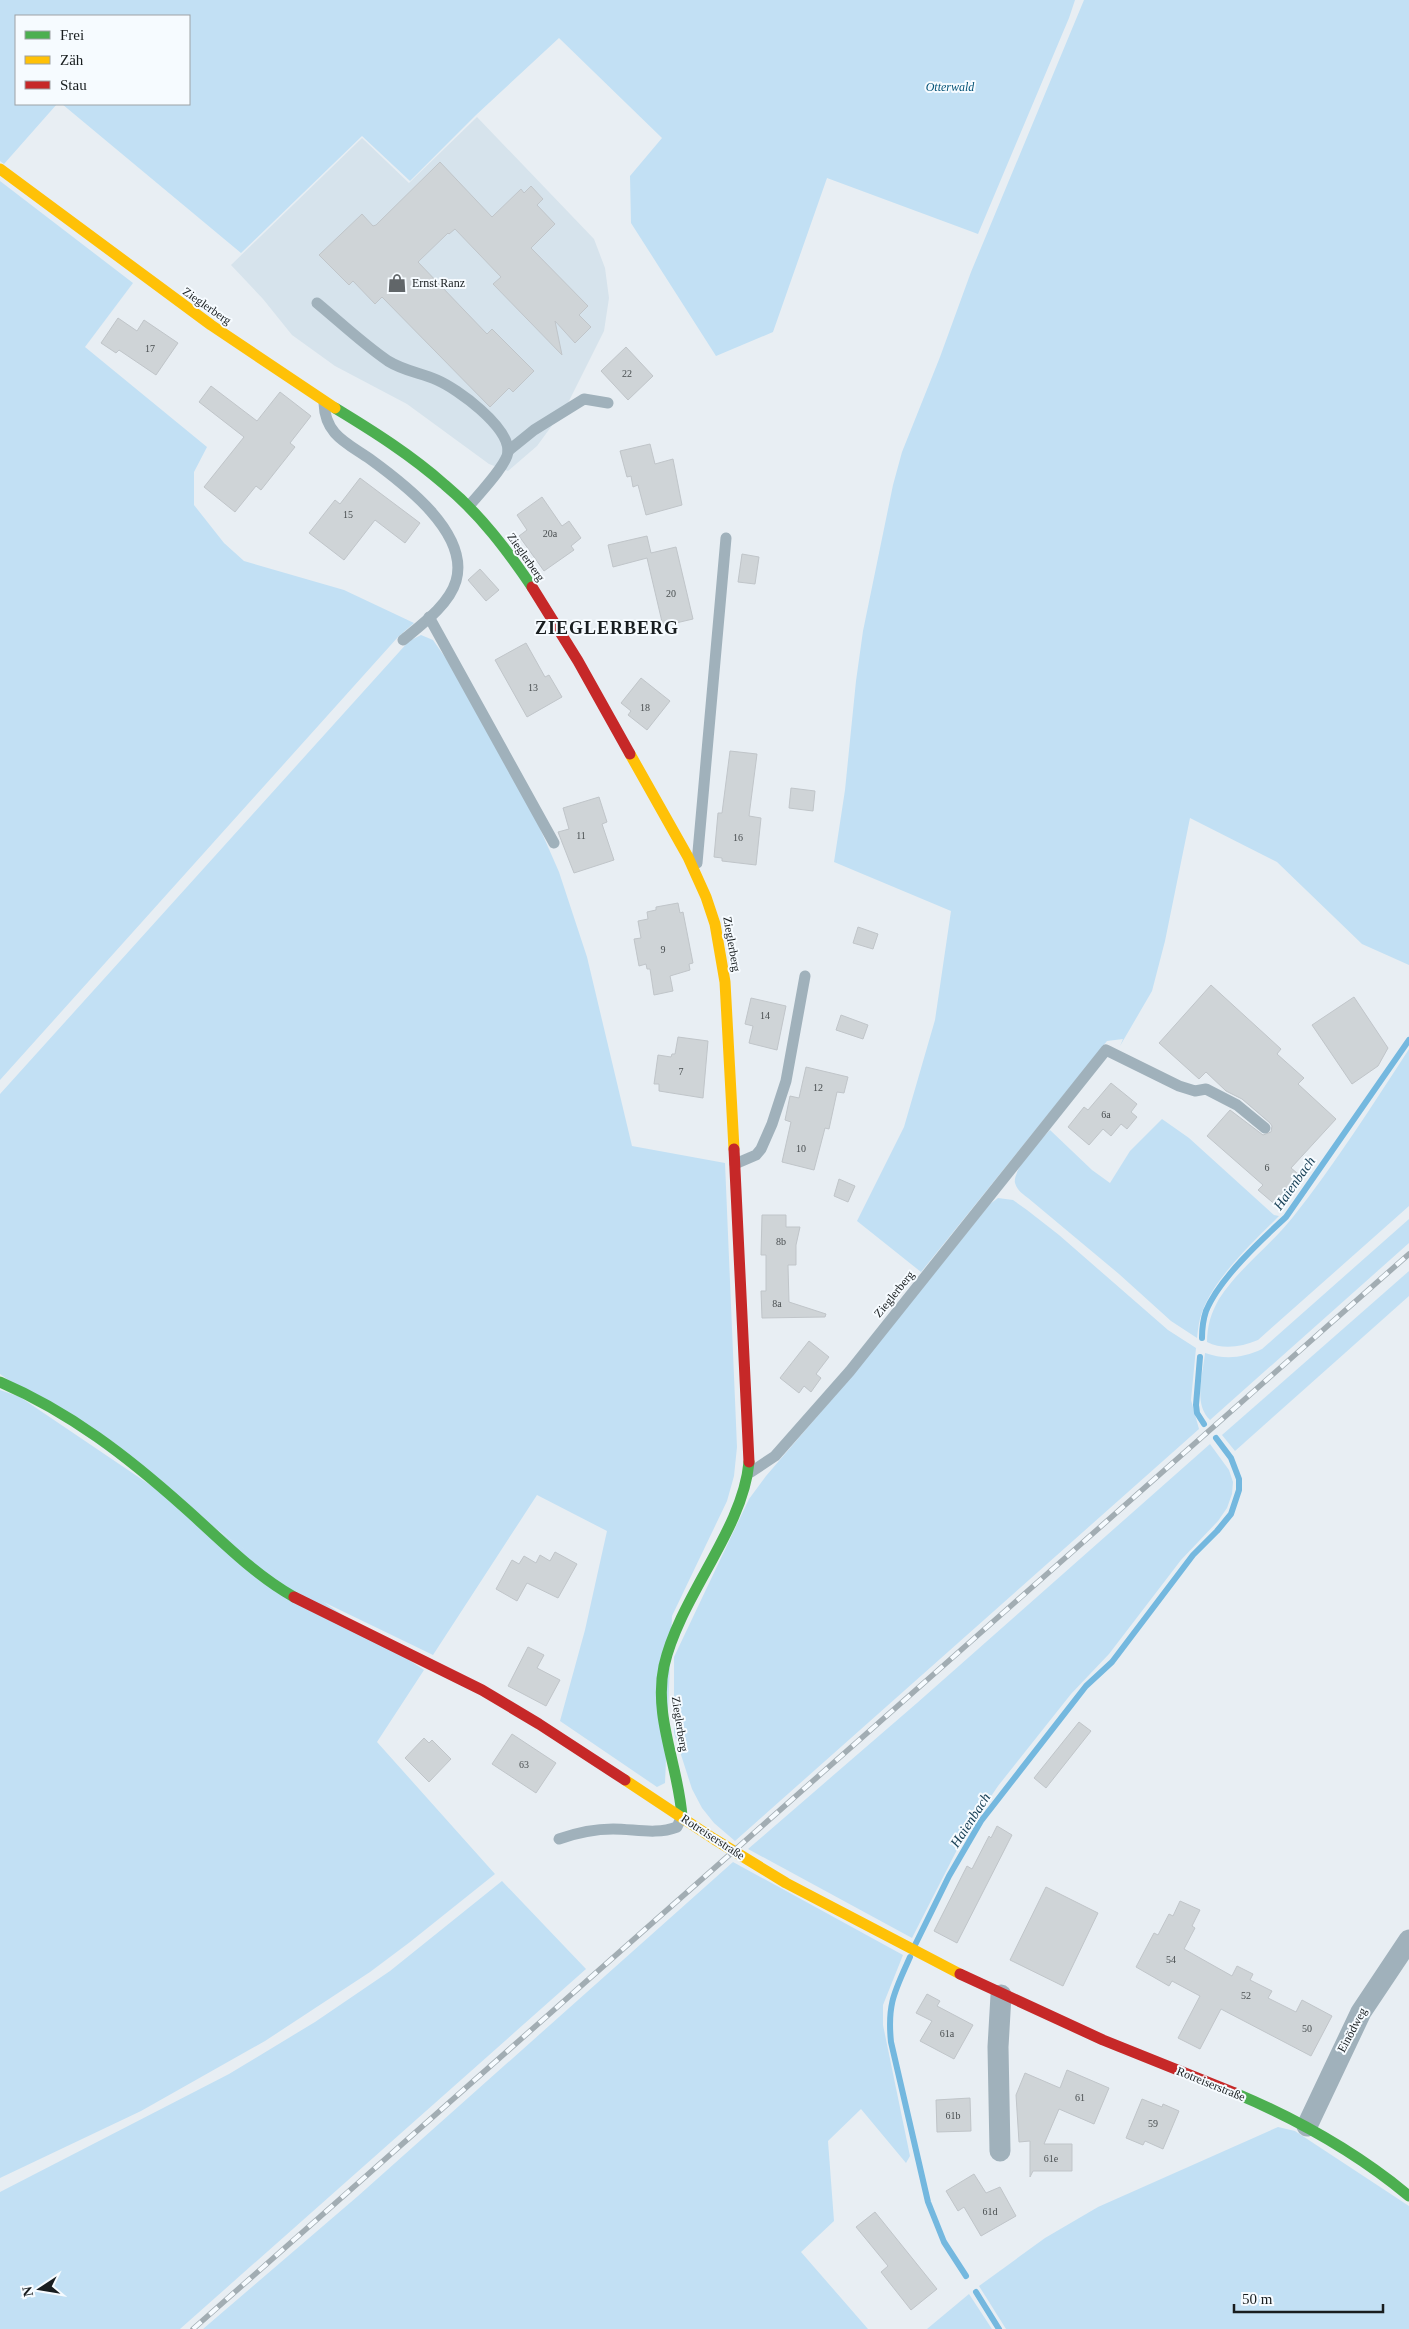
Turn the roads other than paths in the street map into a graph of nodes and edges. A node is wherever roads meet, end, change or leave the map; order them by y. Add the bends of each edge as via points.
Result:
1 (0, 169) edge
2 (317, 303) dead end
3 (324, 402) junction
4 (608, 403) dead end
5 (508, 452) junction
6 (469, 506) junction
7 (726, 538) dead end
8 (428, 617) junction
9 (403, 640) dead end
10 (554, 843) dead end
11 (696, 875) junction
12 (805, 976) dead end
13 (1265, 1128) dead end
14 (735, 1164) junction
15 (0, 1382) edge
16 (748, 1473) junction
17 (682, 1817) junction
18 (559, 1839) dead end
19 (1409, 1940) edge
20 (1001, 1995) junction
21 (1307, 2126) junction
22 (1000, 2151) dead end
23 (1409, 2196) edge

1 - 3 street, Zieglerberg via 146,280
2 - 5 lane via 388,360 449,386 496,426 506,441
3 - 6 street, Zieglerberg via 421,465
3 - 8 lane via 324,416 330,428 418,500 443,527 454,548 458,564 455,582
4 - 5 lane via 584,399 534,430
5 - 6 lane
6 - 11 street, Zieglerberg via 545,608
7 - 11 lane
8 - 9 lane
8 - 10 lane
11 - 14 street, Zieglerberg via 714,916 721,947
12 - 14 lane via 792,1056 777,1110 761,1149 749,1159
13 - 16 lane, Zieglerberg via 1237,1105 1206,1089 1195,1091 1179,1086 1106,1050 850,1370 775,1456
14 - 16 street, Zieglerberg
15 - 17 street, Rotreiserstraße via 33,1395 96,1432 280,1588 456,1676 549,1729
16 - 17 street, Zieglerberg via 728,1523 675,1631 663,1669 664,1728 682,1801
17 - 18 lane via 676,1827 669,1830 604,1829
17 - 20 street, Rotreiserstraße via 785,1882
19 - 21 street, Einödweg via 1361,2012
20 - 21 street, Rotreiserstraße
20 - 22 street via 998,2046
21 - 23 street, Rotreiserstraße via 1355,2154

